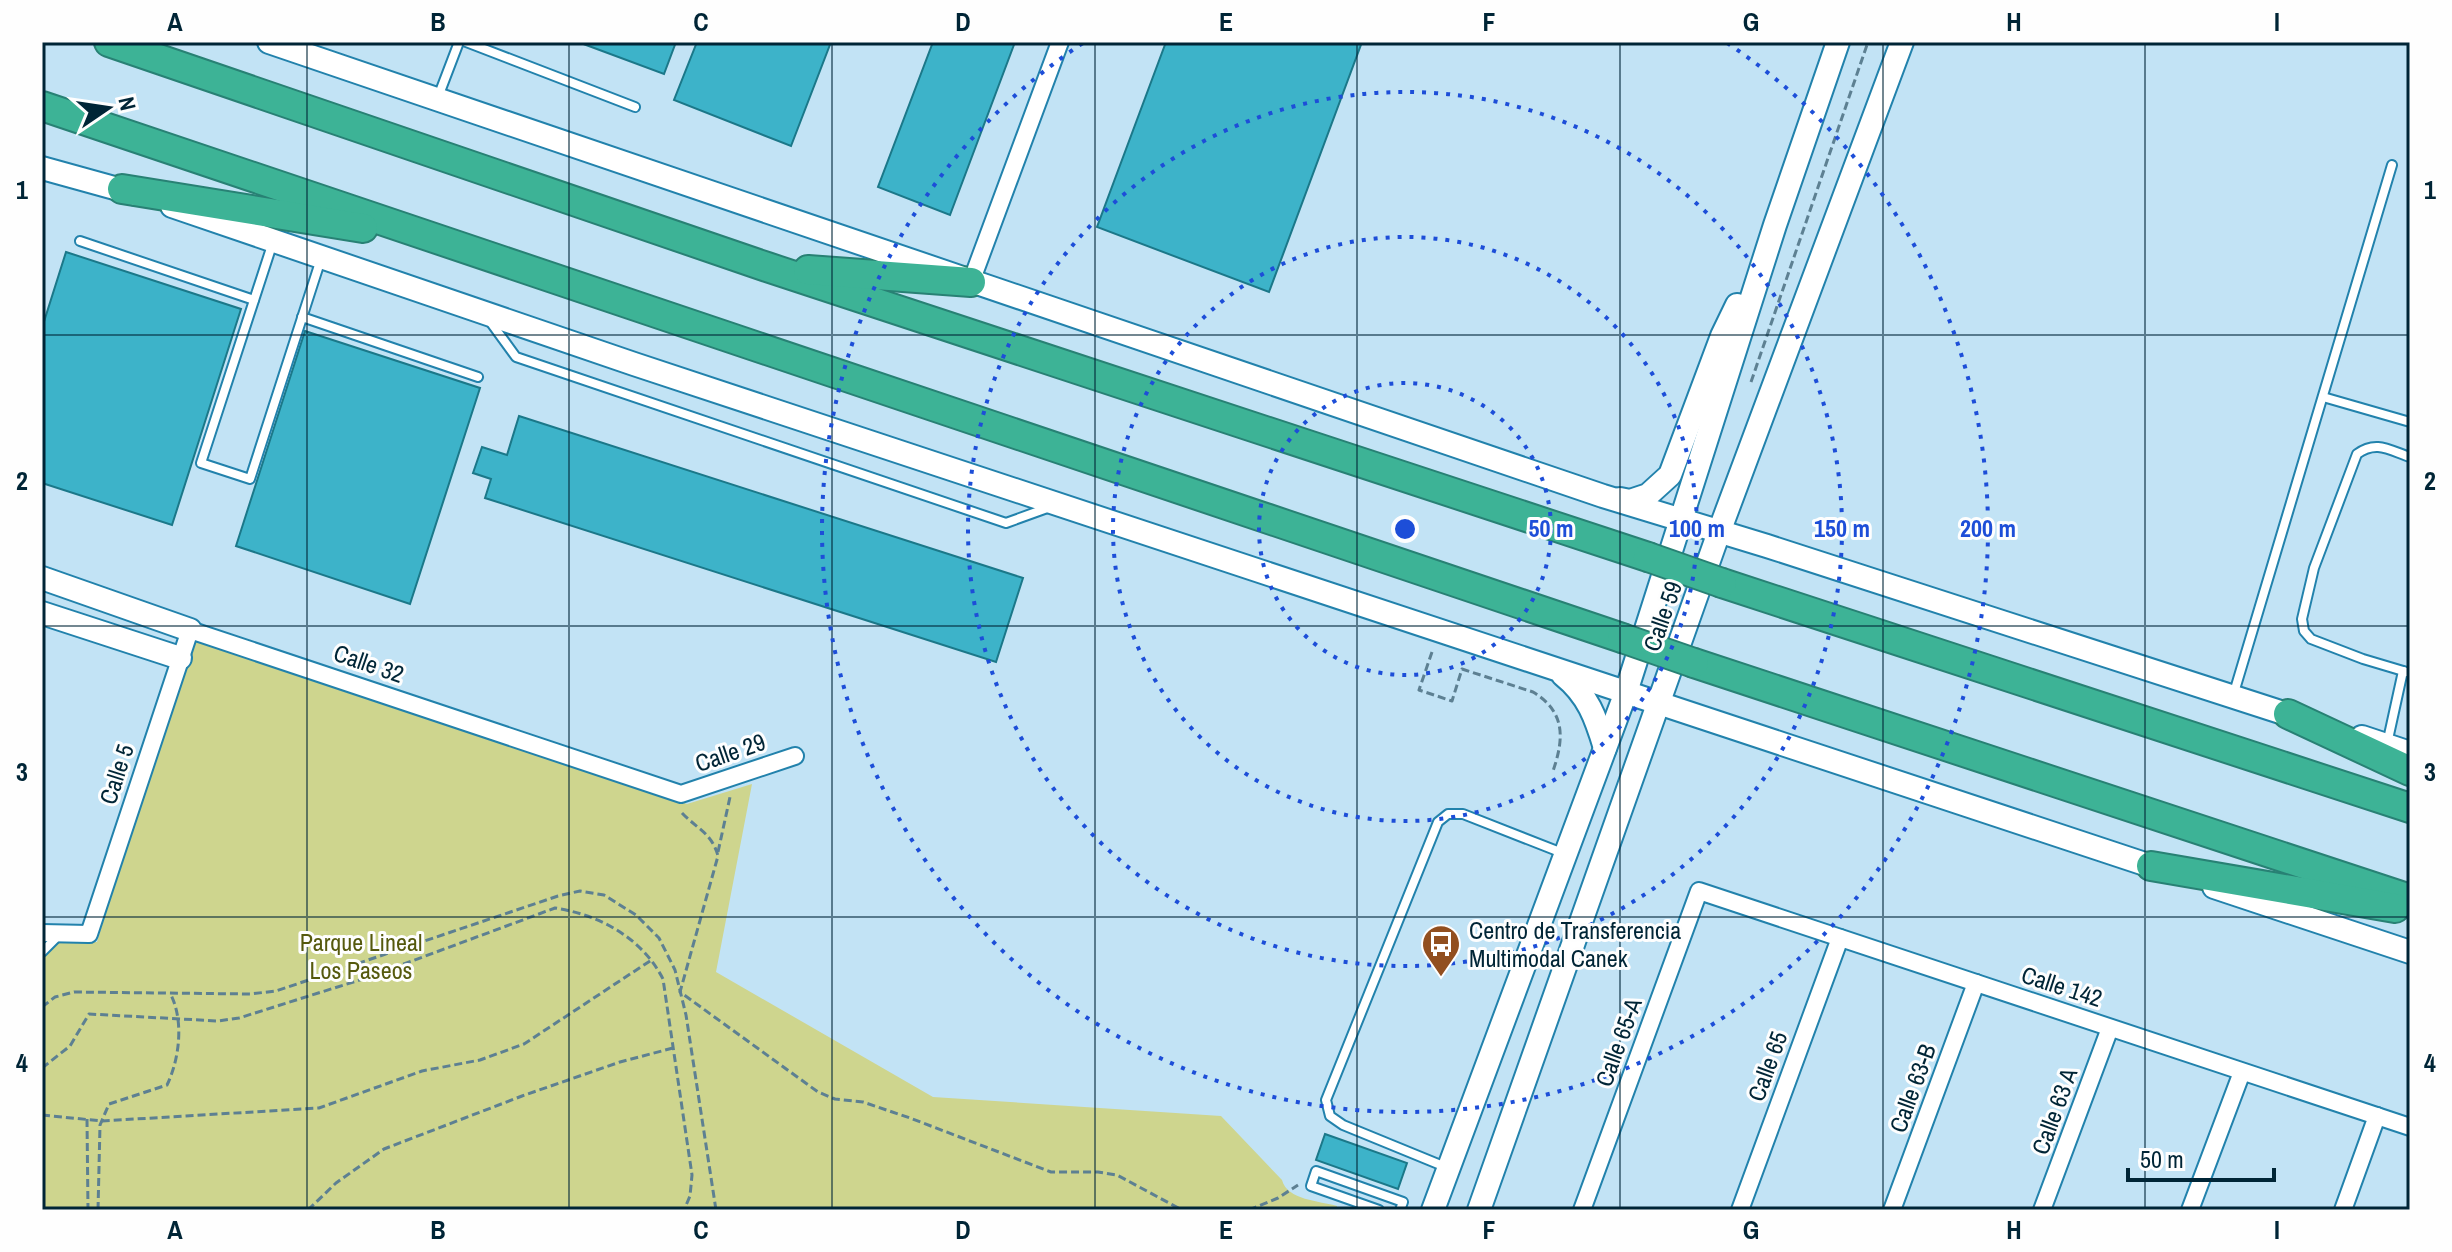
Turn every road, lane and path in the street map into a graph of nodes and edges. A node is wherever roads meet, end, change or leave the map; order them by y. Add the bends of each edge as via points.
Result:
1 (109, 42) edge
2 (155, 42) edge
3 (269, 42) edge
4 (459, 42) edge
5 (466, 42) edge
6 (1060, 42) edge
7 (1838, 42) edge
8 (1868, 42) edge
9 (1902, 42) edge
10 (237, 85) junction
11 (437, 100) junction
12 (42, 106) edge
13 (635, 107) dead end
14 (2392, 165) dead end
15 (46, 173) edge
16 (122, 189) junction
17 (1775, 225) junction
18 (80, 241) dead end
19 (273, 241) junction
20 (451, 243) junction
21 (321, 257) junction
22 (767, 267) junction
23 (971, 282) junction
24 (254, 300) junction
25 (484, 313) junction
26 (302, 317) junction
27 (478, 377) dead end
28 (1751, 383) dead end
29 (2323, 397) junction
30 (2410, 422) edge
31 (2410, 457) edge
32 (1603, 496) junction
33 (1058, 504) junction
34 (1680, 520) junction
35 (1719, 532) junction
36 (42, 578) edge
37 (43, 614) edge
38 (190, 630) junction
39 (1432, 651) dead end
40 (180, 658) junction
41 (1464, 662) dead end
42 (1553, 667) junction
43 (1462, 669) junction
44 (2407, 672) edge
45 (1626, 692) junction
46 (2232, 697) junction
47 (1659, 703) junction
48 (2288, 714) junction
49 (2387, 745) junction
50 (1605, 748) junction
51 (2410, 753) edge
52 (795, 756) dead end
53 (1553, 771) dead end
54 (2410, 771) edge
55 (734, 776) junction
56 (677, 793) junction
57 (2410, 808) edge
58 (1565, 854) junction
59 (718, 856) junction
60 (2151, 866) junction
61 (1699, 891) joint
62 (2410, 899) edge
63 (2410, 911) edge
64 (42, 933) edge
65 (61, 934) junction
66 (1840, 938) junction
67 (42, 952) edge
68 (2410, 952) edge
69 (653, 959) junction
70 (1976, 983) junction
71 (680, 992) junction
72 (170, 993) junction
73 (42, 1007) edge
74 (180, 1018) junction
75 (2110, 1028) junction
76 (673, 1047) junction
77 (42, 1068) edge
78 (2242, 1072) junction
79 (42, 1115) edge
80 (2377, 1116) junction
81 (87, 1119) junction
82 (102, 1121) junction
83 (2410, 1127) edge
84 (1449, 1168) junction
85 (1311, 1186) junction
86 (88, 1210) edge
87 (98, 1210) edge
88 (308, 1210) edge
89 (684, 1210) edge
90 (716, 1210) edge
91 (1182, 1210) edge
92 (1249, 1210) edge
93 (1379, 1210) edge
94 (1400, 1210) edge
95 (1433, 1210) edge
96 (1479, 1210) edge
97 (1582, 1210) edge
98 (1740, 1210) edge
99 (1892, 1210) edge
100 (2042, 1210) edge
101 (2190, 1210) edge
102 (2343, 1210) edge

1 - 10 highway
2 - 10 highway
3 - 11 main road
4 - 11 lane
5 - 13 lane
6 - 23 street
7 - 17 main road, Calle 59
8 - 28 path
9 - 35 main road, Calle 59
10 - 22 highway
11 - 23 main road
12 - 20 highway
14 - 29 lane
15 - 16 main road
16 - 19 main road
16 - 20 highway
17 - 32 main road via 1722,336 1670,475 1648,495 1630,501
17 - 34 main road, Calle 59
18 - 24 lane
19 - 21 main road
19 - 24 lane
20 - 62 highway, bridge
21 - 25 main road
21 - 26 lane
22 - 23 highway
22 - 57 highway, bridge
23 - 32 main road
24 - 26 lane via 201,463 250,479
25 - 33 main road
25 - 33 lane via 516,357 1006,523
26 - 27 lane
29 - 30 lane
29 - 46 lane
31 - 44 lane via 2378,446 2357,454 2314,568 2302,619 2311,639
32 - 34 main road
33 - 42 main road
34 - 35 main road
34 - 45 main road, Calle 59
35 - 46 main road
35 - 47 main road, Calle 59
36 - 38 main road, Calle 32
37 - 40 main road
38 - 40 street, Calle 5
38 - 56 street, Calle 32
39 - 43 path via 1419,690 1452,701
40 - 65 street, Calle 5 via 89,934
41 - 43 path
42 - 45 main road
42 - 50 main road via 1585,697
43 - 53 path via 1533,692 1549,704 1562,726
44 - 49 lane
45 - 47 main road
45 - 50 main road, Calle 59
46 - 48 main road
47 - 60 main road
47 - 96 main road, Calle 59
48 - 49 main road
48 - 54 highway
49 - 51 main road
50 - 58 main road, Calle 59
52 - 55 street, Calle 29
55 - 56 street, Calle 29
55 - 59 path
56 - 59 path via 675,805 700,826
58 - 84 main road, Calle 59
58 - 84 lane via 1463,814 1448,814 1438,822 1326,1100 1330,1116 1343,1125
59 - 71 path
60 - 63 highway
60 - 68 main road
61 - 66 street, Calle 142
61 - 97 street, Calle 65-A
64 - 65 street
65 - 67 lane
66 - 70 street, Calle 142
66 - 98 street, Calle 65
69 - 74 path via 629,936 575,911 555,908 239,1018
69 - 76 path via 663,979
69 - 82 path via 524,1044 480,1060 422,1071 319,1108
70 - 75 street, Calle 142
70 - 99 street, Calle 63-B
71 - 72 path via 659,938 604,895 580,891 276,991
71 - 90 path
71 - 91 path via 818,1092 910,1118 1051,1172 1117,1175
72 - 73 path via 74,992
72 - 74 path
74 - 77 path via 89,1014 70,1046
74 - 82 path via 167,1085 109,1104
75 - 78 street, Calle 142
75 - 100 street, Calle 63 A
76 - 88 path via 522,1096 384,1149
76 - 89 path via 692,1175
78 - 80 street, Calle 142
78 - 101 street
79 - 81 path
80 - 83 street, Calle 142
80 - 102 street
81 - 82 path
81 - 86 path
82 - 87 path
84 - 95 main road, Calle 59
85 - 92 path via 1296,1185
85 - 93 lane
85 - 94 lane via 1316,1171 1403,1202

